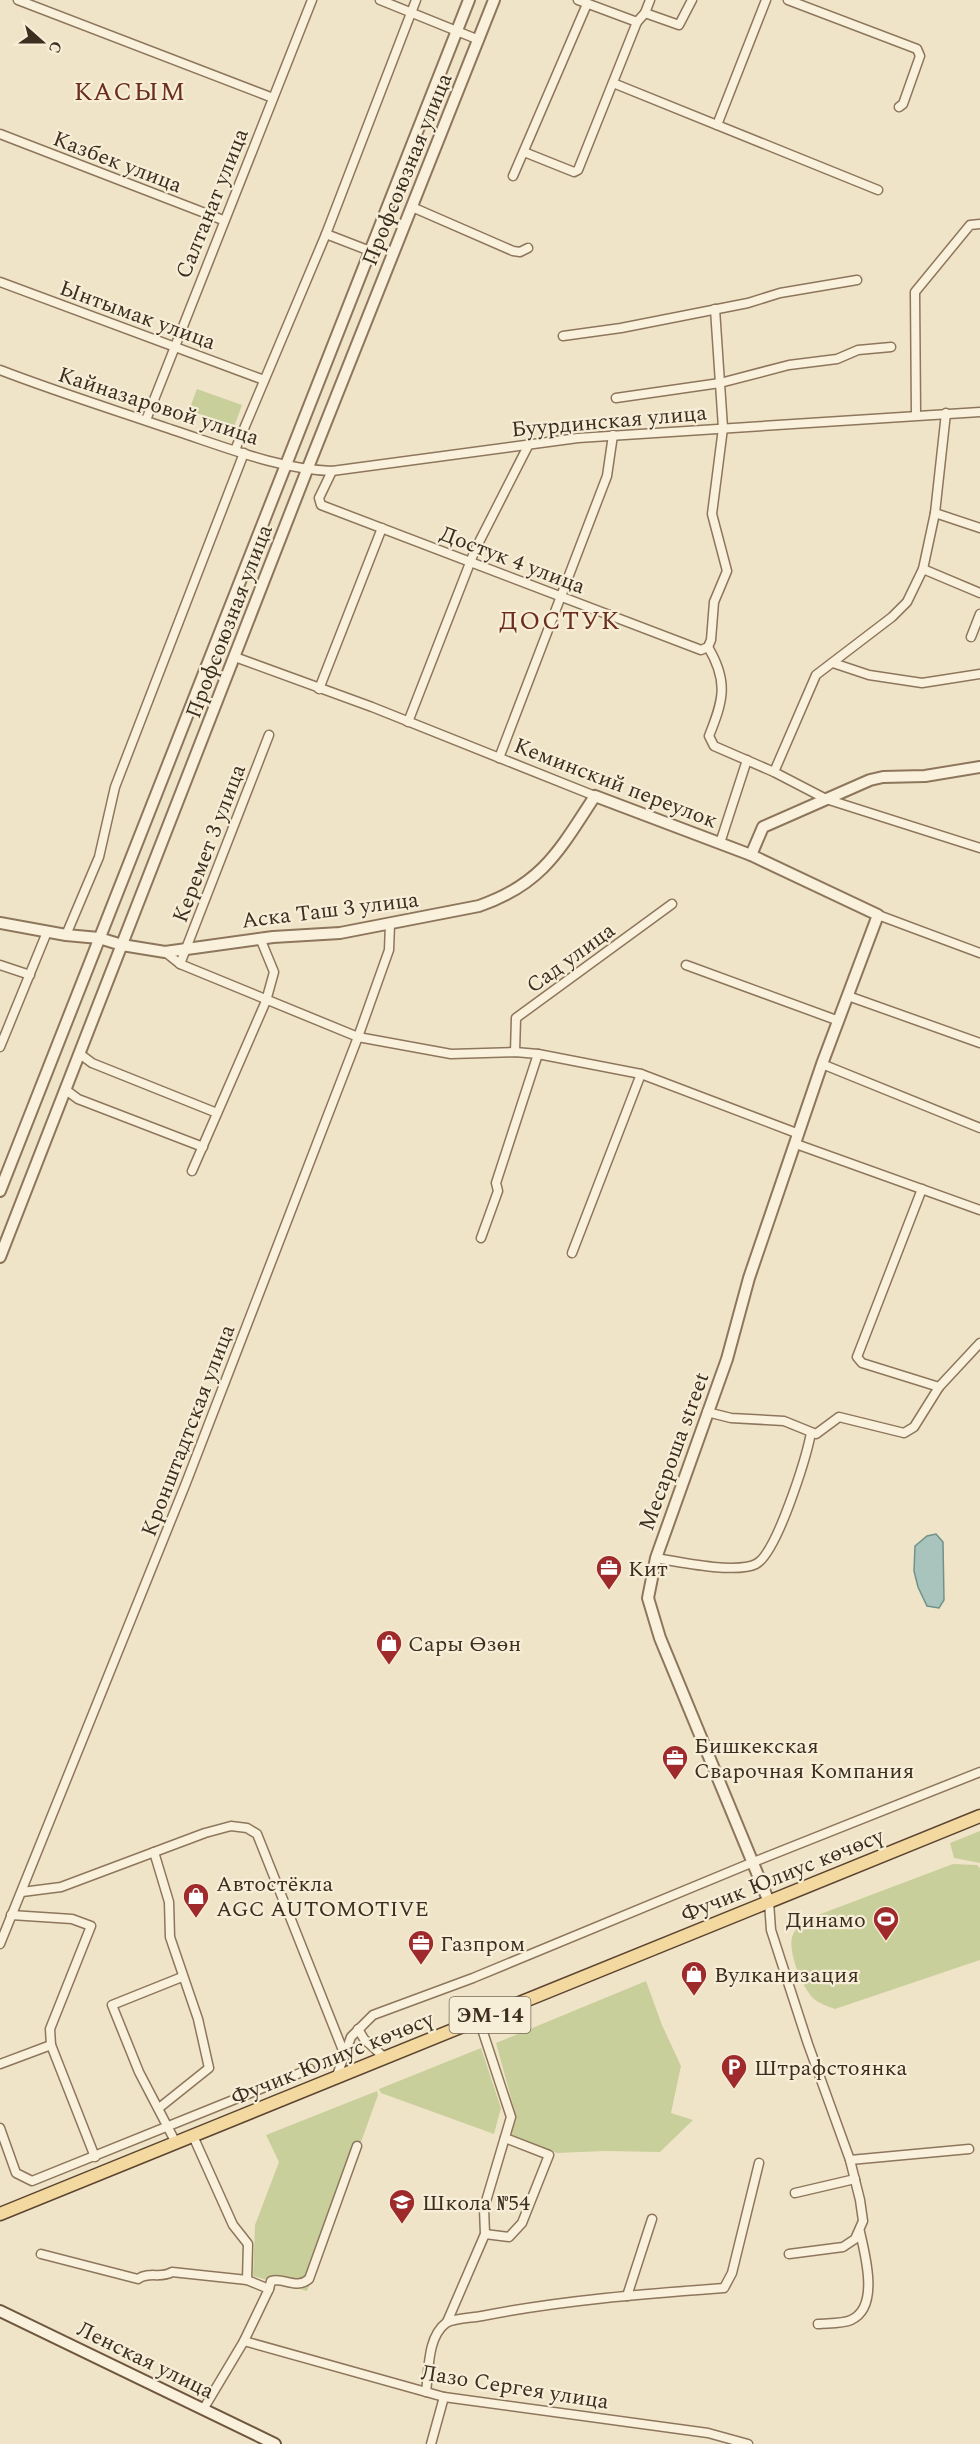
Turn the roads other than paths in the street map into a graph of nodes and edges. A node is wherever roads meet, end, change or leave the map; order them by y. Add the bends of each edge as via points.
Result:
1 (18, 0) edge
2 (312, 0) edge
3 (380, 0) edge
4 (416, 0) edge
5 (470, 0) edge
6 (494, 0) edge
7 (578, 0) edge
8 (650, 0) edge
9 (692, 0) edge
10 (766, 0) edge
11 (788, 0) edge
12 (587, 4) junction
13 (411, 13) junction
14 (645, 13) junction
15 (637, 22) junction
16 (457, 32) junction
17 (479, 40) junction
18 (613, 83) junction
19 (273, 98) junction
20 (899, 108) dead end
21 (717, 125) junction
22 (0, 135) edge
23 (524, 152) junction
24 (513, 176) dead end
25 (878, 190) dead end
26 (412, 207) junction
27 (223, 220) junction
28 (980, 224) edge
29 (326, 234) junction
30 (528, 248) dead end
31 (370, 251) junction
32 (857, 280) dead end
33 (0, 282) edge
34 (715, 309) junction
35 (563, 336) dead end
36 (174, 346) junction
37 (891, 347) dead end
38 (0, 370) edge
39 (264, 380) junction
40 (720, 383) junction
41 (616, 398) dead end
42 (980, 412) edge
43 (946, 413) junction
44 (916, 415) junction
45 (146, 420) junction
46 (723, 428) junction
47 (613, 435) junction
48 (529, 444) junction
49 (240, 452) junction
50 (285, 465) junction
51 (307, 470) junction
52 (332, 471) junction
53 (935, 513) junction
54 (381, 528) junction
55 (980, 528) edge
56 (471, 562) junction
57 (923, 569) junction
58 (980, 592) edge
59 (561, 596) junction
60 (980, 614) edge
61 (971, 637) dead end
62 (708, 647) junction
63 (235, 657) junction
64 (833, 663) junction
65 (980, 674) edge
66 (319, 689) junction
67 (408, 722) junction
68 (268, 735) dead end
69 (499, 758) junction
70 (747, 760) junction
71 (980, 767) edge
72 (774, 772) junction
73 (595, 796) junction
74 (826, 799) junction
75 (720, 843) junction
76 (980, 848) edge
77 (751, 855) junction
78 (672, 904) dead end
79 (878, 915) junction
80 (0, 923) edge
81 (390, 924) junction
82 (47, 932) junction
83 (66, 935) junction
84 (99, 938) junction
85 (260, 938) junction
86 (122, 945) junction
87 (187, 948) junction
88 (165, 952) junction
89 (980, 953) edge
90 (180, 964) junction
91 (0, 965) edge
92 (686, 965) dead end
93 (30, 975) junction
94 (848, 996) junction
95 (266, 1001) junction
96 (839, 1021) junction
97 (358, 1037) junction
98 (980, 1043) edge
99 (0, 1047) edge
100 (514, 1052) junction
101 (80, 1054) junction
102 (538, 1054) junction
103 (822, 1064) junction
104 (641, 1074) junction
105 (66, 1090) junction
106 (217, 1113) junction
107 (980, 1128) edge
108 (797, 1139) junction
109 (203, 1147) junction
110 (192, 1171) dead end
111 (922, 1189) junction
112 (0, 1191) edge
113 (980, 1210) edge
114 (481, 1238) dead end
115 (572, 1253) dead end
116 (0, 1257) edge
117 (980, 1343) edge
118 (939, 1387) junction
119 (707, 1412) junction
120 (811, 1433) junction
121 (656, 1558) junction
122 (980, 1772) edge
123 (980, 1816) edge
124 (154, 1852) junction
125 (751, 1863) junction
126 (22, 1892) junction
127 (769, 1902) junction
128 (11, 1915) junction
129 (0, 1944) edge
130 (182, 1977) junction
131 (479, 2020) junction
132 (358, 2029) junction
133 (51, 2045) junction
134 (344, 2052) junction
135 (385, 2058) junction
136 (0, 2064) edge
137 (310, 2069) dead end
138 (336, 2078) junction
139 (159, 2108) junction
140 (0, 2128) edge
141 (168, 2128) junction
142 (193, 2136) junction
143 (505, 2138) junction
144 (176, 2143) junction
145 (357, 2146) dead end
146 (969, 2149) dead end
147 (95, 2157) junction
148 (850, 2160) junction
149 (759, 2163) dead end
150 (855, 2180) junction
151 (795, 2193) dead end
152 (0, 2214) edge
153 (652, 2219) dead end
154 (860, 2232) junction
155 (485, 2234) junction
156 (41, 2254) dead end
157 (789, 2254) dead end
158 (247, 2280) junction
159 (269, 2289) junction
160 (627, 2296) junction
161 (0, 2311) edge
162 (447, 2322) junction
163 (818, 2324) dead end
164 (244, 2341) junction
165 (426, 2392) junction
166 (444, 2397) junction
167 (204, 2408) junction
168 (275, 2444) edge
169 (431, 2444) edge
170 (748, 2444) edge

1 - 19 street
2 - 19 street, Салтанат улица
3 - 13 street
4 - 13 street
5 - 16 street, Профсоюзная улица
6 - 17 street, Профсоюзная улица
7 - 12 street
8 - 14 street
9 - 14 street via 679,25
10 - 21 street
11 - 20 street via 917,49 920,56
12 - 15 street
12 - 23 street
13 - 16 street
13 - 29 street
14 - 15 street
15 - 18 street
16 - 17 street
16 - 31 street, Профсоюзная улица
17 - 26 street, Профсоюзная улица
18 - 21 street
18 - 23 street via 578,170 574,172
19 - 27 street, Салтанат улица
21 - 25 street
22 - 27 street, Казбек улица
23 - 24 street
26 - 30 street via 513,251
26 - 51 street, Профсоюзная улица
27 - 36 street, Салтанат улица
28 - 44 street via 970,225 915,292
29 - 31 street
29 - 39 street
31 - 50 street, Профсоюзная улица
32 - 34 street
33 - 36 street, Ынтымак улица
34 - 35 street
34 - 40 street
36 - 39 street, Ынтымак улица
36 - 45 street, Салтанат улица
37 - 40 street via 858,350 837,359 789,365
38 - 45 street, Кайназаровой улица
39 - 49 street
40 - 41 street
40 - 46 street
42 - 43 street, Буурдинская улица
43 - 44 street, Буурдинская улица
43 - 53 street
44 - 46 street, Буурдинская улица
45 - 49 street, Кайназаровой улица
46 - 47 street, Буурдинская улица
46 - 62 street via 712,514 727,571 714,602
47 - 48 street, Буурдинская улица
47 - 59 street via 607,476
48 - 52 street, Буурдинская улица
48 - 56 street
49 - 50 street, Кайназаровой улица
49 - 83 street via 115,787 99,856
50 - 51 street, Кайназаровой улица
50 - 84 street, Профсоюзная улица
51 - 52 street, Буурдинская улица
51 - 63 street, Профсоюзная улица
52 - 54 street, Достук 4 улица via 319,498 321,505
53 - 55 street
53 - 57 street
54 - 56 street, Достук 4 улица
54 - 66 street
56 - 59 street, Достук 4 улица
56 - 67 street
57 - 58 street
57 - 64 street via 907,602
59 - 62 street, Достук 4 улица via 700,650
59 - 69 street
60 - 61 street
62 - 70 street via 721,674 723,701 710,741
63 - 66 street, Кеминский переулок
63 - 86 street, Профсоюзная улица
64 - 65 street via 869,675 922,683
64 - 72 street via 816,675
66 - 67 street, Кеминский переулок
67 - 69 street, Кеминский переулок
68 - 87 street, Керемет 3 улица
69 - 73 street, Кеминский переулок
70 - 72 street
70 - 75 street
71 - 74 street via 925,777 883,777
72 - 74 street
73 - 75 street, Кеминский переулок
73 - 81 street, Аска Таш 3 улица via 552,861 500,899
74 - 76 street
74 - 77 street via 763,827
75 - 77 street, Кеминский переулок
77 - 79 street, Кеминский переулок
78 - 100 street, Сад улица via 516,1018
79 - 89 street, Кеминский переулок
79 - 94 street, Месароша street
80 - 82 street, Аска Таш 3 улица
81 - 85 street, Аска Таш 3 улица via 340,933
81 - 97 street, Кронштадтская улица via 389,950
82 - 83 street, Аска Таш 3 улица
82 - 93 street
83 - 84 street, Аска Таш 3 улица
84 - 86 street, Аска Таш 3 улица
84 - 112 street, Профсоюзная улица
85 - 87 street, Аска Таш 3 улица
85 - 95 street via 274,972
86 - 88 street, Аска Таш 3 улица
86 - 101 street, Профсоюзная улица
87 - 88 street, Аска Таш 3 улица
87 - 90 street, Керемет 3 улица
88 - 90 street
90 - 95 street
91 - 93 street
92 - 96 street
93 - 99 street
94 - 96 street, Месароша street
94 - 98 street
95 - 97 street
95 - 106 street
96 - 103 street, Месароша street
97 - 100 street via 451,1053
97 - 126 street, Кронштадтская улица via 182,1494
100 - 102 street
101 - 105 street, Профсоюзная улица
101 - 106 street via 92,1063
102 - 104 street
102 - 114 street
103 - 107 street
103 - 108 street, Месароша street
104 - 108 street
104 - 115 street
105 - 109 street via 78,1099
105 - 116 street, Профсоюзная улица
106 - 109 street
108 - 111 street
108 - 119 street, Месароша street
109 - 110 street
111 - 113 street
111 - 118 street via 857,1357 862,1363
117 - 118 street
118 - 120 street via 914,1427 904,1433 839,1418
119 - 120 street via 784,1422
119 - 121 street, Месароша street
120 - 121 street via 803,1468 771,1548 758,1563 746,1567 703,1566
121 - 125 street, Месароша street via 648,1598 660,1638
122 - 125 street
123 - 127 main road, Фучик Юлиус көчөсү / ЭМ-14
124 - 126 street via 61,1887
124 - 130 street via 169,1902 170,1937
124 - 134 street via 231,1826 257,1834
125 - 127 street, Месароша street
125 - 132 street via 373,2015
126 - 128 street, Кронштадтская улица
127 - 131 main road, Фучик Юлиус көчөсү / ЭМ-14
127 - 148 street, Месароша street via 771,1930
128 - 129 street, Кронштадтская улица
128 - 133 street via 72,1919 91,1926 50,2030
130 - 139 street via 198,2019 209,2068
130 - 139 street via 112,2005 139,2072
131 - 135 main road, Фучик Юлиус көчөсү / ЭМ-14
131 - 143 street via 511,2117
132 - 134 street
132 - 135 street
133 - 136 street
133 - 147 street
134 - 138 street
135 - 138 main road, Фучик Юлиус көчөсү / ЭМ-14
137 - 141 street
138 - 142 main road, Фучик Юлиус көчөсү / ЭМ-14
139 - 141 street
140 - 147 street via 16,2173 32,2181
141 - 144 street
141 - 147 street
142 - 144 main road, Фучик Юлиус көчөсү / ЭМ-14
142 - 158 street via 233,2225 248,2244
143 - 155 street via 484,2208
143 - 155 street via 549,2155 522,2223 509,2238
144 - 152 main road, Фучик Юлиус көчөсү / ЭМ-14
145 - 159 street via 309,2279 294,2285 275,2279
146 - 148 street
148 - 150 street, Месароша street
149 - 160 street via 732,2273 724,2288
150 - 151 street
150 - 154 street, Месароша street via 863,2221
153 - 160 street
154 - 157 street via 843,2247
154 - 163 street, Месароша street via 870,2275 866,2300 859,2315 850,2320
155 - 162 street
156 - 158 street via 138,2279 144,2274 172,2272
158 - 159 street
159 - 164 street
160 - 162 street via 513,2309
161 - 167 street, Ленская улица
162 - 165 street via 436,2335 432,2348
164 - 165 street, Лазо Сергея улица
164 - 167 street
165 - 166 street, Лазо Сергея улица
166 - 169 street
166 - 170 street, Лазо Сергея улица via 708,2433
167 - 168 street, Ленская улица

